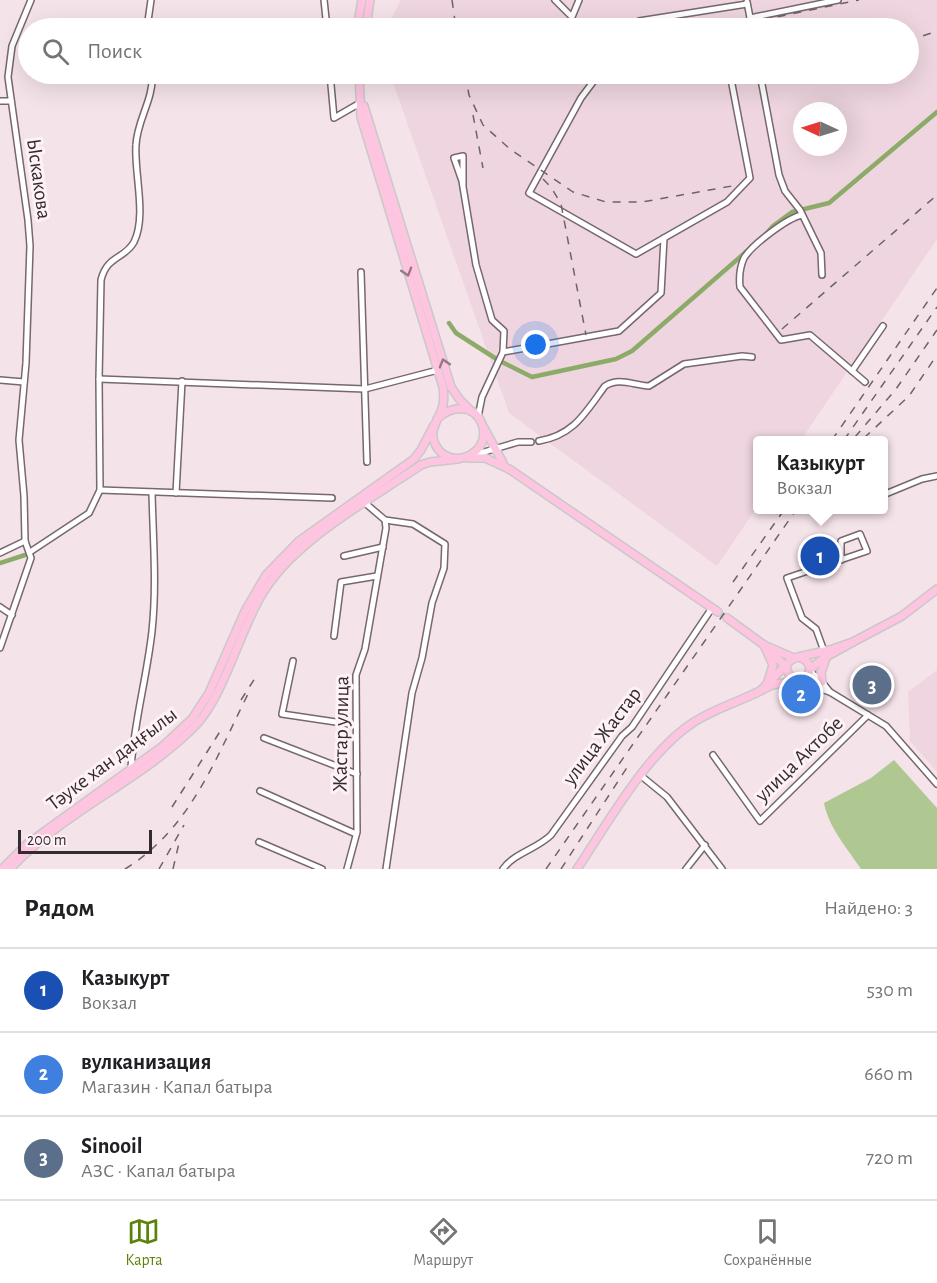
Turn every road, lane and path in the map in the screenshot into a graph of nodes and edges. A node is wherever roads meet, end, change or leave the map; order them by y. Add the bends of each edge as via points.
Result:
1 (31, 0) edge
2 (152, 0) edge
3 (324, 0) edge
4 (362, 0) edge
5 (370, 0) edge
6 (555, 0) edge
7 (579, 0) edge
8 (838, 0) edge
9 (747, 2) edge
10 (22, 18) edge
11 (149, 18) edge
12 (326, 18) edge
13 (359, 18) edge
14 (367, 18) edge
15 (656, 18) edge
16 (750, 18) joint
17 (18, 27) edge
18 (151, 84) edge
19 (331, 84) edge
20 (361, 84) edge
21 (362, 84) edge
22 (592, 84) edge
23 (732, 84) edge
24 (762, 84) edge
25 (0, 101) edge
26 (11, 101) junction
27 (360, 103) junction
28 (463, 185) junction
29 (802, 215) junction
30 (663, 238) junction
31 (361, 272) dead end
32 (822, 274) dead end
33 (883, 326) dead end
34 (503, 352) junction
35 (752, 357) dead end
36 (438, 370) junction
37 (852, 371) junction
38 (99, 379) junction
39 (0, 380) edge
40 (182, 381) junction
41 (24, 382) junction
42 (865, 382) dead end
43 (365, 389) junction
44 (478, 418) junction
45 (436, 422) junction
46 (539, 441) dead end
47 (531, 442) dead end
48 (494, 448) junction
49 (464, 458) junction
50 (367, 462) dead end
51 (509, 469) junction
52 (404, 472) junction
53 (937, 476) edge
54 (100, 490) junction
55 (152, 492) junction
56 (176, 493) junction
57 (888, 493) edge
58 (332, 498) dead end
59 (364, 503) junction
60 (385, 520) junction
61 (25, 541) junction
62 (383, 546) junction
63 (30, 552) junction
64 (0, 553) edge
65 (344, 556) dead end
66 (841, 560) junction
67 (377, 576) junction
68 (937, 589) edge
69 (0, 607) edge
70 (715, 610) joint
71 (12, 615) junction
72 (727, 618) dead end
73 (334, 636) dead end
74 (764, 645) junction
75 (0, 648) edge
76 (777, 651) junction
77 (815, 654) junction
78 (825, 654) junction
79 (796, 658) junction
80 (293, 661) dead end
81 (786, 666) junction
82 (810, 670) junction
83 (797, 681) junction
84 (822, 682) junction
85 (767, 683) junction
86 (760, 691) junction
87 (830, 692) junction
88 (868, 715) junction
89 (356, 725) junction
90 (264, 738) dead end
91 (165, 749) junction
92 (713, 755) dead end
93 (131, 768) junction
94 (357, 774) junction
95 (640, 776) junction
96 (937, 784) edge
97 (260, 791) dead end
98 (100, 794) junction
99 (357, 834) junction
100 (259, 842) dead end
101 (705, 845) junction
102 (2, 869) edge
103 (10, 869) edge
104 (322, 869) edge
105 (347, 869) edge
106 (386, 869) edge
107 (503, 869) edge
108 (577, 869) edge
109 (686, 869) edge
110 (722, 869) edge

1 - 10 street, Ыскакова
2 - 11 street
3 - 12 street
4 - 13 main road
5 - 14 main road
6 - 7 street via 572,18
8 - 16 street
9 - 15 street
9 - 16 street
17 - 26 street, Ыскакова via 10,54
18 - 38 street via 136,143 140,210 136,234 130,247 108,263 101,280
19 - 27 street via 334,118
20 - 27 main road
44 -> 21 main road via 451,387 364,108
22 - 30 street via 529,193 636,254
23 - 30 street via 750,178 727,202
24 - 29 street via 779,175
25 - 26 street
26 - 41 street, Ыскакова via 30,246
27 -> 36 main road via 364,128
28 - 28 street via 454,158 463,156 463,166
28 - 34 street via 476,265 492,320 504,331
29 - 32 street via 821,253
29 - 37 street via 770,234 746,255 740,287 781,340 810,335
30 - 34 street via 661,292 619,331
31 - 43 street
33 - 37 street
34 - 44 street via 482,397
35 - 46 street via 684,364 649,386 619,380 610,383 566,432
36 - 43 street
36 - 45 main road via 444,396
37 - 42 street
38 - 40 street
38 - 54 street
39 - 41 street
40 - 43 street
40 - 56 street
41 - 61 street, Ыскакова via 19,440
43 - 50 street
44 - 45 main road via 464,408 453,408
44 - 48 main road
44 - 49 main road via 483,441 479,449
45 - 49 main road via 433,434 440,452
45 - 52 main road, Тәуке хан даңғылы
47 - 48 street
48 - 49 street
48 - 51 main road
49 - 51 main road via 485,458
49 - 52 main road, Тәуке хан даңғылы via 430,462
51 - 70 main road
52 - 59 main road, Тәуке хан даңғылы
52 - 91 main road, Тәуке хан даңғылы via 299,541 266,574 200,709
53 - 57 street
54 - 55 street
54 - 63 street via 89,513
55 - 56 street
55 - 93 street via 155,603
56 - 58 street
59 - 60 street
59 - 91 main road, Тәуке хан даңғылы via 309,542 275,575 252,612 207,711
60 - 62 street, Жастар улица
60 - 106 street via 413,524 445,544 444,568 412,693
61 - 63 street, Ыскакова
61 - 64 street
62 - 65 street
62 - 67 street, Жастар улица
63 - 71 street via 30,564
66 - 66 street via 867,551 860,534 841,541
66 - 78 street via 787,578 802,618 816,629
67 - 73 street via 341,582
67 - 89 street, Жастар улица via 365,650 356,675
68 - 78 main road via 902,616
69 - 71 street
70 - 107 street, улица Жастар via 550,835
71 - 75 street
72 - 74 main road
74 - 76 main road
74 - 81 main road
74 - 85 main road via 773,665
76 - 77 main road
76 - 79 main road
77 - 78 main road
77 - 79 main road
78 - 82 main road
78 - 84 main road
79 - 81 main road
79 - 82 main road via 805,659
80 - 89 street via 282,714
81 - 83 main road via 790,678
81 - 85 main road
82 - 83 main road via 805,679
82 - 84 street
83 - 86 main road
83 - 87 street
84 - 87 street
85 - 86 main road
86 - 95 main road via 693,723 665,745
87 - 88 street
88 - 92 street, улица Актобе via 760,821
88 - 96 street via 886,726
89 - 94 street, Жастар улица
90 - 94 street
91 - 93 main road, Тәуке хан даңғылы
91 - 98 main road, Тәуке хан даңғылы
93 - 98 main road, Тәуке хан даңғылы
94 - 99 street, Жастар улица
95 - 101 street via 667,797
95 - 108 main road
97 - 99 street
98 - 102 main road, Тәуке хан даңғылы via 27,844
98 - 103 main road, Тәуке хан даңғылы
99 - 105 street, Жастар улица
100 - 104 street
101 - 109 street
101 - 110 street

